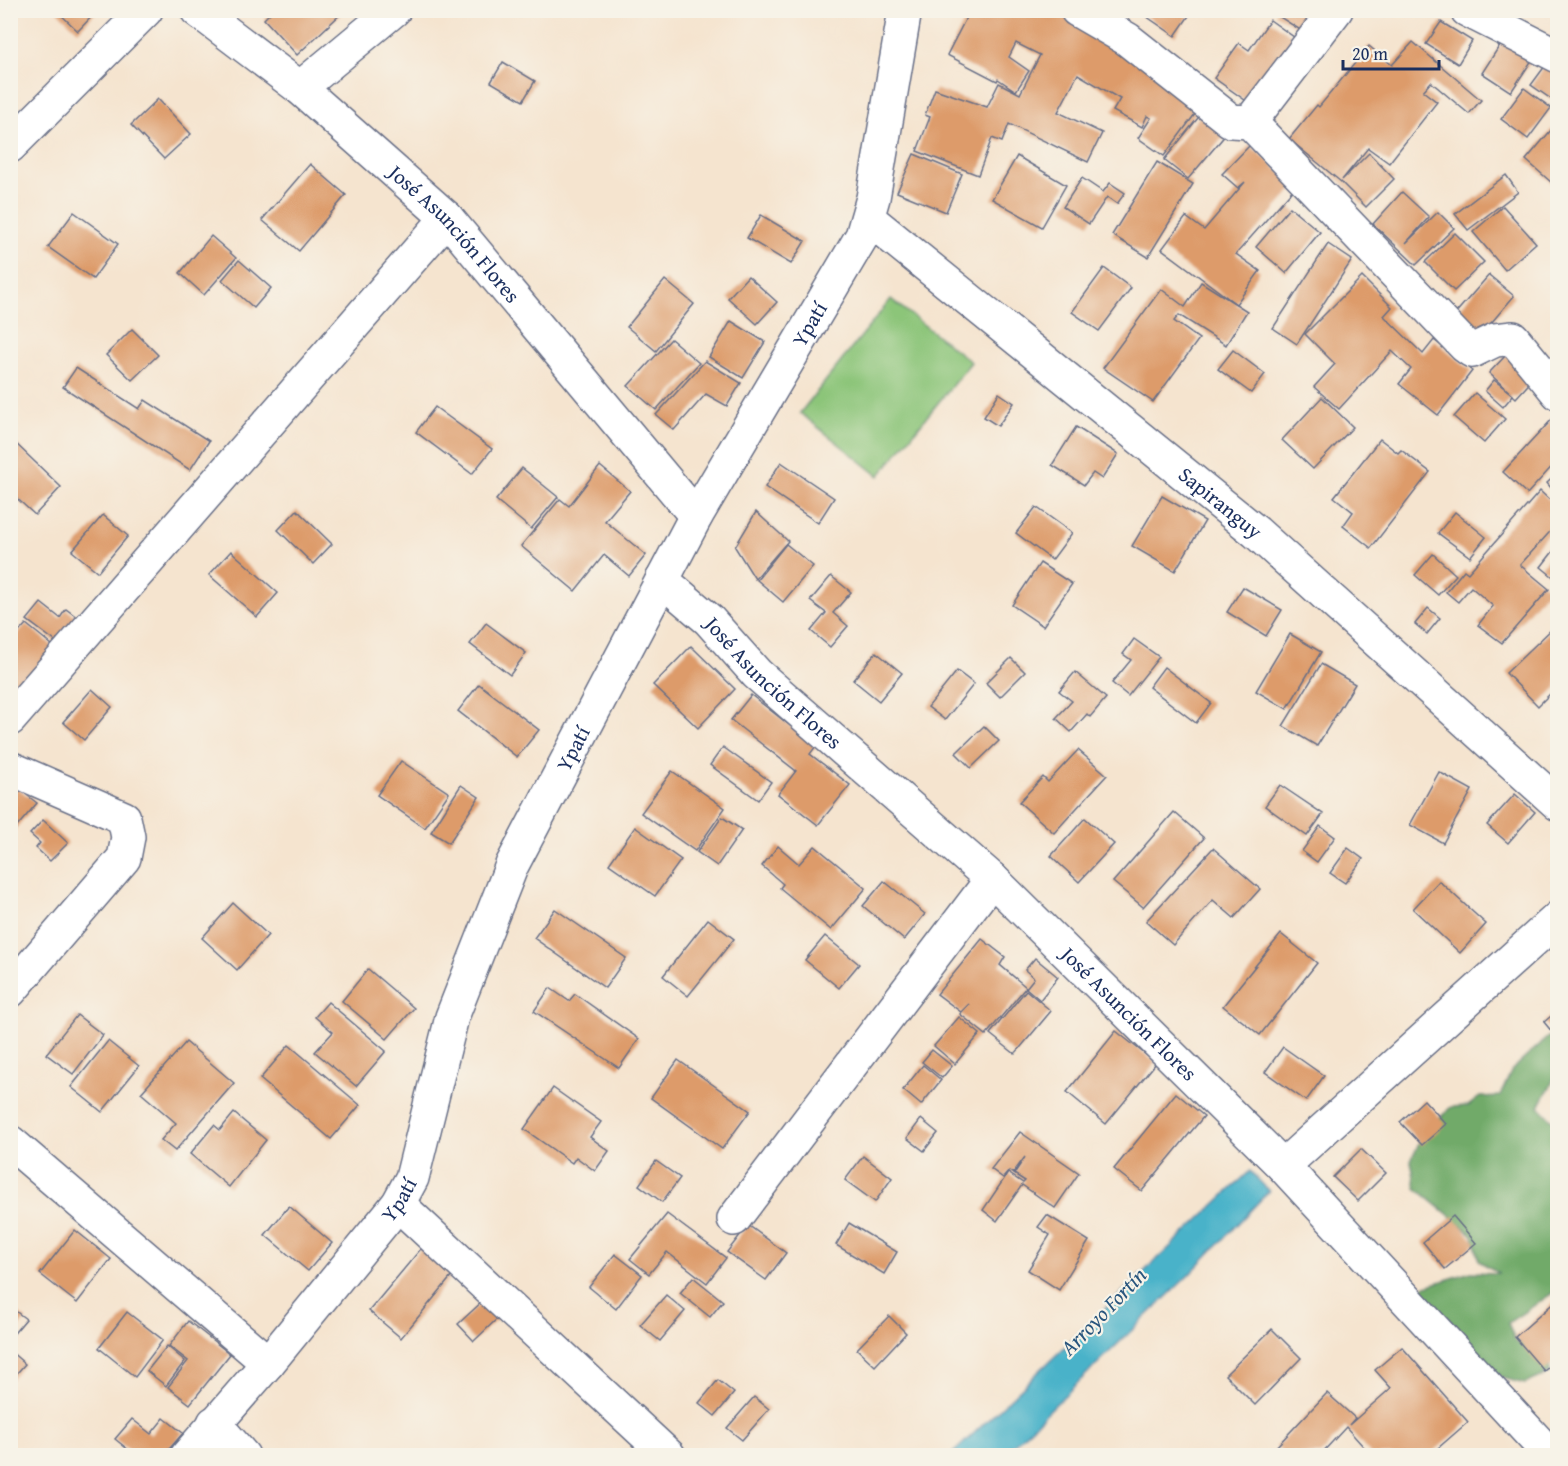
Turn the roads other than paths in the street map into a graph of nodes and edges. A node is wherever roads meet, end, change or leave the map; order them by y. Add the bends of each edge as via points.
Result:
1 (146, 10) edge
2 (197, 10) edge
3 (394, 10) edge
4 (905, 10) edge
5 (1077, 10) edge
6 (1336, 10) edge
7 (1467, 10) edge
8 (1513, 21) edge
9 (1557, 56) edge
10 (300, 88) junction
11 (1251, 122) junction
12 (10, 146) edge
13 (447, 218) junction
14 (868, 218) junction
15 (1557, 393) edge
16 (686, 506) junction
17 (672, 587) junction
18 (10, 719) edge
19 (10, 768) edge
20 (1557, 804) edge
21 (992, 879) junction
22 (1557, 918) edge
23 (10, 991) edge
24 (10, 1142) edge
25 (1283, 1166) junction
26 (398, 1204) junction
27 (735, 1219) dead end
28 (268, 1363) junction
29 (214, 1423) junction
30 (186, 1455) edge
31 (243, 1455) edge
32 (669, 1455) edge
33 (1551, 1455) edge

1 - 12 street
2 - 10 street, José Asunción Flores
3 - 10 street
4 - 14 street, Ypatí
5 - 11 street via 1127,39 1231,121
6 - 11 street
7 - 8 street
8 - 9 street
10 - 13 street, José Asunción Flores
11 - 15 street via 1465,346 1472,351 1495,340 1513,338
13 - 16 street, José Asunción Flores
13 - 18 street
14 - 16 street, Ypatí via 862,236
14 - 20 street, Sapiranguy via 1238,517
16 - 17 street, Ypatí
17 - 21 street, José Asunción Flores via 709,620 757,674
17 - 26 street, Ypatí via 512,865 452,1017 412,1178
19 - 23 street via 124,818 128,837 124,858
21 - 25 street, José Asunción Flores
21 - 27 street
22 - 25 street
24 - 28 street
25 - 33 street, José Asunción Flores
26 - 28 street, Ypatí
26 - 32 street
28 - 29 street, Ypatí
29 - 30 street, Ypatí
29 - 31 street

